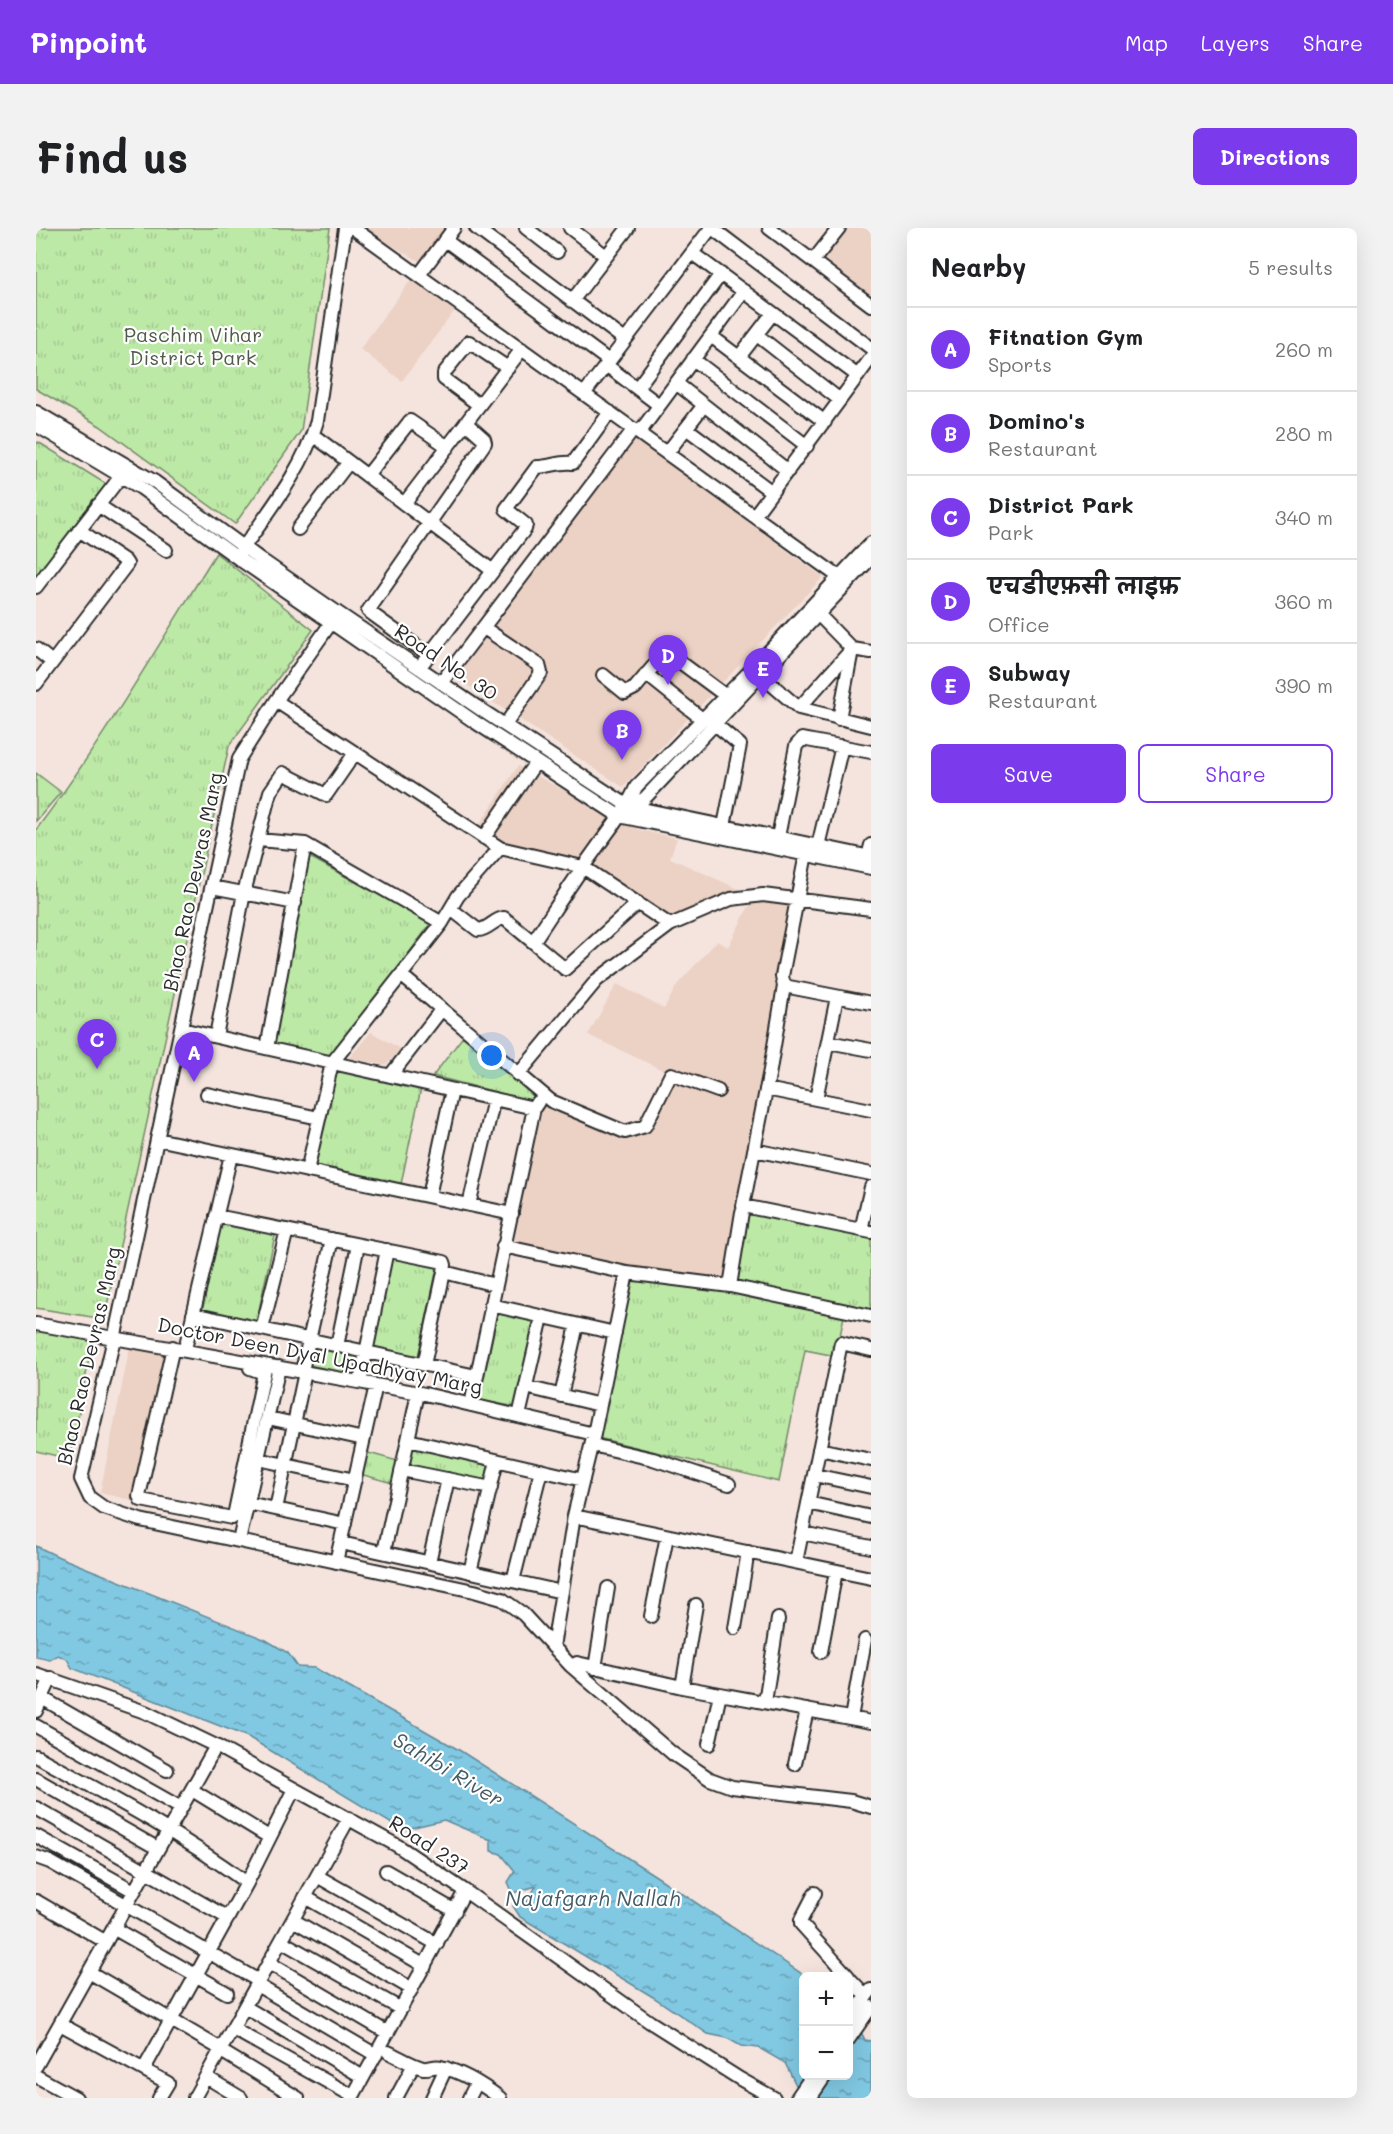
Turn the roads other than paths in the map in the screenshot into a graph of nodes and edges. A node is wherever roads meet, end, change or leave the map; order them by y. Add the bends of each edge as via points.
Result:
1 (345, 228) edge
2 (354, 228) edge
3 (454, 228) edge
4 (476, 228) edge
5 (526, 228) edge
6 (570, 228) edge
7 (712, 228) edge
8 (769, 228) edge
9 (839, 228) edge
10 (626, 229) edge
11 (445, 240) junction
12 (557, 252) dead end
13 (692, 252) junction
14 (606, 256) junction
15 (813, 261) junction
16 (419, 274) junction
17 (721, 274) junction
18 (744, 291) junction
19 (572, 301) junction
20 (871, 305) edge
21 (773, 313) junction
22 (757, 335) junction
23 (711, 336) junction
24 (625, 340) junction
25 (871, 348) edge
26 (522, 349) junction
27 (739, 357) junction
28 (871, 358) edge
29 (693, 359) junction
30 (608, 363) junction
31 (508, 368) junction
32 (858, 376) junction
33 (676, 383) junction
34 (637, 388) junction
35 (584, 394) junction
36 (840, 400) junction
37 (479, 405) junction
38 (659, 405) junction
39 (704, 405) junction
40 (36, 412) edge
41 (610, 412) junction
42 (825, 422) junction
43 (466, 423) junction
44 (686, 428) junction
45 (38, 430) edge
46 (636, 431) junction
47 (313, 435) junction
48 (807, 446) junction
49 (448, 447) junction
50 (667, 453) junction
51 (349, 462) junction
52 (788, 471) junction
53 (121, 476) junction
54 (367, 476) junction
55 (772, 492) junction
56 (404, 504) junction
57 (98, 505) junction
58 (754, 516) junction
59 (429, 523) junction
60 (298, 529) dead end
61 (79, 530) junction
62 (871, 543) edge
63 (166, 550) dead end
64 (240, 552) junction
65 (871, 558) edge
66 (493, 572) junction
67 (839, 577) junction
68 (36, 587) edge
69 (815, 610) junction
70 (335, 617) junction
71 (484, 628) junction
72 (36, 649) edge
73 (852, 649) junction
74 (871, 652) edge
75 (429, 655) junction
76 (52, 662) junction
77 (419, 668) junction
78 (757, 671) junction
79 (646, 674) junction
80 (603, 675) dead end
81 (441, 683) junction
82 (36, 684) edge
83 (726, 696) junction
84 (276, 701) junction
85 (799, 708) junction
86 (839, 719) junction
87 (702, 720) junction
88 (715, 724) junction
89 (505, 725) junction
90 (871, 726) edge
91 (842, 746) junction
92 (871, 752) edge
93 (355, 753) junction
94 (536, 762) junction
95 (628, 806) junction
96 (619, 816) junction
97 (724, 826) junction
98 (778, 837) junction
99 (484, 838) junction
100 (258, 840) junction
101 (304, 844) junction
102 (818, 846) junction
103 (500, 848) junction
104 (806, 854) junction
105 (870, 856) edge
106 (583, 867) junction
107 (212, 887) junction
108 (244, 893) junction
109 (798, 898) junction
110 (295, 903) junction
111 (638, 903) junction
112 (451, 909) junction
113 (871, 909) edge
114 (442, 923) junction
115 (670, 925) junction
116 (533, 942) junction
117 (401, 975) junction
118 (784, 986) junction
119 (837, 997) junction
120 (871, 1003) edge
121 (441, 1010) junction
122 (181, 1029) junction
123 (216, 1036) junction
124 (828, 1042) junction
125 (267, 1048) junction
126 (871, 1050) edge
127 (332, 1063) junction
128 (518, 1075) junction
129 (390, 1076) junction
130 (766, 1089) junction
131 (452, 1090) junction
132 (718, 1091) dead end
133 (207, 1094) dead end
134 (544, 1095) junction
135 (494, 1099) junction
136 (816, 1099) junction
137 (534, 1108) junction
138 (871, 1110) edge
139 (320, 1118) junction
140 (157, 1139) junction
141 (754, 1150) junction
142 (231, 1155) junction
143 (307, 1171) junction
144 (871, 1174) edge
145 (871, 1187) edge
146 (429, 1196) junction
147 (469, 1205) junction
148 (742, 1212) dead end
149 (512, 1214) junction
150 (216, 1216) junction
151 (286, 1230) junction
152 (866, 1231) edge
153 (332, 1239) junction
154 (358, 1245) junction
155 (503, 1246) junction
156 (387, 1250) junction
157 (444, 1272) junction
158 (627, 1273) junction
159 (495, 1285) junction
160 (730, 1286) junction
161 (491, 1305) junction
162 (193, 1314) junction
163 (871, 1316) edge
164 (542, 1317) junction
165 (36, 1324) edge
166 (578, 1325) junction
167 (262, 1329) junction
168 (615, 1333) junction
169 (114, 1336) junction
170 (309, 1340) junction
171 (337, 1346) junction
172 (176, 1350) junction
173 (871, 1350) edge
174 (366, 1353) junction
175 (424, 1365) junction
176 (279, 1367) junction
177 (303, 1372) junction
178 (476, 1376) junction
179 (360, 1382) junction
180 (376, 1385) junction
181 (526, 1387) junction
182 (418, 1393) junction
183 (561, 1396) junction
184 (471, 1405) junction
185 (600, 1405) junction
186 (519, 1416) junction
187 (268, 1418) junction
188 (294, 1423) junction
189 (364, 1439) junction
190 (593, 1439) junction
191 (408, 1440) junction
192 (819, 1449) junction
193 (258, 1459) junction
194 (871, 1460) edge
195 (497, 1461) junction
196 (285, 1465) junction
197 (402, 1470) junction
198 (541, 1470) junction
199 (814, 1475) junction
200 (448, 1479) junction
201 (354, 1480) junction
202 (583, 1480) junction
203 (729, 1484) dead end
204 (871, 1487) edge
205 (491, 1488) junction
206 (248, 1503) junction
207 (808, 1503) junction
208 (276, 1509) junction
209 (574, 1516) junction
210 (871, 1517) edge
211 (345, 1524) junction
212 (802, 1533) junction
213 (667, 1536) junction
214 (239, 1541) junction
215 (341, 1543) junction
216 (871, 1547) edge
217 (384, 1552) junction
218 (748, 1552) junction
219 (336, 1562) junction
220 (429, 1562) junction
221 (796, 1562) junction
222 (836, 1571) junction
223 (470, 1572) junction
224 (871, 1578) edge
225 (513, 1581) junction
226 (608, 1587) dead end
227 (562, 1592) junction
228 (696, 1605) dead end
229 (651, 1616) dead end
230 (778, 1619) dead end
231 (735, 1628) dead end
232 (865, 1640) dead end
233 (553, 1647) junction
234 (821, 1652) dead end
235 (571, 1666) junction
236 (596, 1668) junction
237 (36, 1674) edge
238 (51, 1678) junction
239 (682, 1687) junction
240 (720, 1694) junction
241 (42, 1698) junction
242 (765, 1702) junction
243 (807, 1710) junction
244 (36, 1711) edge
245 (851, 1718) junction
246 (871, 1722) edge
247 (36, 1726) edge
248 (709, 1744) dead end
249 (216, 1746) junction
250 (36, 1756) edge
251 (795, 1764) dead end
252 (167, 1770) dead end
253 (36, 1779) edge
254 (294, 1789) junction
255 (192, 1790) junction
256 (871, 1807) edge
257 (36, 1808) edge
258 (182, 1808) junction
259 (349, 1818) junction
260 (168, 1831) junction
261 (36, 1836) edge
262 (269, 1837) junction
263 (157, 1848) junction
264 (36, 1857) edge
265 (145, 1871) junction
266 (386, 1871) dead end
267 (317, 1876) junction
268 (247, 1883) junction
269 (134, 1891) junction
270 (465, 1891) junction
271 (815, 1893) dead end
272 (305, 1896) junction
273 (36, 1901) edge
274 (126, 1906) junction
275 (455, 1911) junction
276 (228, 1918) junction
277 (293, 1920) junction
278 (113, 1928) junction
279 (281, 1941) junction
280 (106, 1942) junction
281 (437, 1944) junction
282 (208, 1953) junction
283 (269, 1963) junction
284 (425, 1966) junction
285 (89, 1972) junction
286 (844, 1972) edge
287 (196, 1975) junction
288 (258, 1983) junction
289 (853, 1988) edge
290 (412, 1989) junction
291 (227, 1993) dead end
292 (245, 2007) junction
293 (401, 2009) junction
294 (863, 2011) edge
295 (171, 2020) junction
296 (60, 2024) junction
297 (233, 2029) junction
298 (853, 2032) edge
299 (388, 2033) junction
300 (221, 2050) junction
301 (382, 2053) junction
302 (36, 2066) edge
303 (446, 2068) junction
304 (144, 2069) junction
305 (411, 2070) dead end
306 (36, 2076) edge
307 (206, 2077) junction
308 (363, 2077) junction
309 (810, 2080) edge
310 (821, 2080) edge
311 (475, 2086) dead end
312 (804, 2096) edge
313 (353, 2097) edge
314 (493, 2097) edge
315 (76, 2098) edge
316 (159, 2098) edge
317 (194, 2098) edge
318 (241, 2098) edge
319 (298, 2098) edge
320 (396, 2098) edge
321 (432, 2098) edge
322 (469, 2098) edge
323 (774, 2098) edge

1 - 47 street
2 - 16 street
3 - 11 street
4 - 19 street
5 - 12 street
6 - 14 street
7 - 13 street
7 - 25 street
8 - 15 street
9 - 15 street
10 - 14 street
11 - 16 street
11 - 30 street
13 - 17 street
13 - 24 street
14 - 19 street
15 - 20 street
16 - 26 street
17 - 18 street
17 - 34 street
18 - 21 street
18 - 23 street
19 - 24 street
21 - 22 street
21 - 32 street
22 - 27 street
22 - 36 street
23 - 27 street
23 - 29 street
24 - 30 street
26 - 31 street
26 - 35 street
27 - 42 street
28 - 32 street
29 - 33 street
29 - 48 street
30 - 34 street
30 - 35 street
31 - 37 street
31 - 37 street via 471,341 444,374 444,379
32 - 36 street
33 - 38 street
33 - 39 street
34 - 38 street
35 - 41 street
36 - 42 street
37 - 43 street
38 - 46 street
39 - 44 street
39 - 52 street
40 - 64 street, Road No. 30 via 155,482
41 - 46 street
41 - 66 street via 573,463 537,467 507,507 526,527
42 - 48 street
43 - 49 street
43 - 59 street via 485,443
44 - 50 street
44 - 55 street
45 - 53 street, Road No. 30
46 - 50 street
46 - 71 street
47 - 51 street
47 - 64 street via 297,469
48 - 52 street
49 - 54 street via 410,421
49 - 56 street
50 - 58 street
51 - 54 street
51 - 60 street
52 - 55 street
53 - 57 street
53 - 64 street, Road No. 30
54 - 56 street
55 - 58 street
56 - 59 street
57 - 61 street
57 - 63 street
58 - 67 street
59 - 66 street
59 - 75 street via 368,611
61 - 68 street
61 - 76 street via 127,564
62 - 67 street
64 - 70 street, Road No. 30
65 - 69 street
66 - 75 street
67 - 69 street
69 - 73 street
69 - 78 street
70 - 77 street, Road No. 30
70 - 84 street, Bhao Rao Devras Marg
70 - 94 street, Road No. 30
71 - 81 street
71 - 89 street via 539,665 541,673
72 - 76 street
73 - 74 street
73 - 85 street
73 - 86 street
75 - 77 street
76 - 82 street
77 - 81 street, Road No. 30
78 - 83 street
78 - 85 street
78 - 88 street
79 - 80 street via 635,688 625,693
79 - 83 street via 663,655 672,656
79 - 87 street
81 - 89 street, Road No. 30
83 - 87 street
84 - 93 street
84 - 107 street, Bhao Rao Devras Marg via 240,759
85 - 86 street
86 - 90 street
87 - 95 street via 636,787
88 - 95 street via 644,799
88 - 97 street via 740,745
89 - 95 street, Road No. 30
91 - 92 street
91 - 98 street via 802,739 796,746
91 - 102 street
93 - 99 street
93 - 100 street via 326,795 283,773 270,792
94 - 96 street, Road No. 30
94 - 99 street
95 - 96 street
95 - 97 street, Road No. 30
96 - 104 street, Road No. 30
96 - 106 street
97 - 98 street, Road No. 30
98 - 102 street, Road No. 30
99 - 103 street
100 - 101 street
100 - 108 street
101 - 110 street
101 - 114 street
102 - 105 street, Road No. 30
103 - 106 street
103 - 112 street
104 - 105 street, Road No. 30
104 - 109 street
106 - 111 street
106 - 116 street
107 - 108 street
107 - 122 street, Bhao Rao Devras Marg
108 - 110 street
108 - 123 street
109 - 113 street
109 - 115 street via 763,895 731,899
109 - 118 street via 782,976
110 - 125 street
111 - 115 street
111 - 116 street via 565,969
112 - 114 street
112 - 116 street via 478,930 504,918
114 - 117 street
115 - 128 street via 597,980
117 - 121 street
117 - 127 street
118 - 119 street
118 - 130 street
119 - 120 street
119 - 124 street
121 - 128 street
121 - 129 street
122 - 123 street
122 - 140 street, Bhao Rao Devras Marg
123 - 125 street
124 - 126 street
124 - 136 street
125 - 127 street
127 - 129 street
127 - 139 street
128 - 134 street
129 - 131 street
130 - 136 street
130 - 141 street
131 - 135 street
131 - 146 street
132 - 134 street via 671,1074 645,1126 625,1132
133 - 139 street
134 - 137 street
135 - 137 street
135 - 147 street
136 - 138 street
137 - 149 street
139 - 143 street
140 - 142 street
140 - 169 street, Bhao Rao Devras Marg
141 - 144 street
141 - 152 street via 743,1206
142 - 143 street
142 - 150 street
143 - 146 street
145 - 152 street
146 - 147 street
147 - 149 street
148 - 160 street
149 - 155 street
150 - 151 street
150 - 162 street
151 - 153 street
151 - 167 street
153 - 154 street
153 - 170 street
154 - 156 street
154 - 171 street
155 - 158 street
155 - 159 street
156 - 157 street via 442,1261
156 - 174 street
157 - 159 street
157 - 175 street
158 - 160 street
158 - 168 street
159 - 161 street
160 - 163 street
161 - 164 street
161 - 178 street
162 - 167 street
162 - 172 street
164 - 166 street
164 - 181 street
165 - 169 street, Doctor Deen Dyal Upadhyay Marg
166 - 168 street
166 - 183 street
167 - 170 street
168 - 185 street
169 - 172 street, Doctor Deen Dyal Upadhyay Marg
169 - 214 street, Bhao Rao Devras Marg via 81,1479 90,1498 104,1508 140,1520
170 - 171 street
170 - 177 street
171 - 174 street
172 - 172 street via 139,1496 141,1500 232,1518 264,1373
172 - 176 street, Doctor Deen Dyal Upadhyay Marg
173 - 192 street via 841,1343
174 - 175 street
174 - 179 street
175 - 178 street
176 - 177 street, Doctor Deen Dyal Upadhyay Marg
176 - 187 street
177 - 179 street, Doctor Deen Dyal Upadhyay Marg
177 - 188 street
178 - 184 street
179 - 180 street, Doctor Deen Dyal Upadhyay Marg
180 - 182 street, Doctor Deen Dyal Upadhyay Marg
180 - 189 street
181 - 183 street
181 - 186 street
182 - 184 street, Doctor Deen Dyal Upadhyay Marg
182 - 191 street
183 - 185 street
184 - 186 street, Doctor Deen Dyal Upadhyay Marg
185 - 190 street
186 - 190 street, Doctor Deen Dyal Upadhyay Marg
187 - 188 street
187 - 193 street
188 - 189 street
188 - 196 street
189 - 201 street
190 - 202 street
190 - 203 street, Doctor Deen Dyal Upadhyay Marg
191 - 195 street
191 - 197 street
192 - 194 street
192 - 199 street
193 - 196 street
193 - 206 street
195 - 198 street
195 - 205 street
196 - 201 street
196 - 208 street
197 - 200 street
197 - 217 street
198 - 202 street
198 - 225 street
199 - 204 street
199 - 207 street
200 - 205 street
200 - 220 street
201 - 211 street
202 - 209 street
205 - 223 street
206 - 208 street
206 - 214 street
207 - 210 street
207 - 212 street
208 - 211 street
209 - 213 street
209 - 227 street
211 - 215 street
212 - 216 street
212 - 221 street
213 - 218 street
213 - 229 street
214 - 219 street, Bhao Rao Devras Marg
215 - 217 street
215 - 219 street
217 - 220 street
218 - 221 street
218 - 231 street
219 - 233 street, Bhao Rao Devras Marg via 502,1599 523,1614
220 - 223 street
221 - 222 street
222 - 224 street
222 - 234 street
223 - 225 street
225 - 227 street
226 - 236 street
227 - 233 street
228 - 239 street
230 - 242 street
232 - 245 street
233 - 235 street, Bhao Rao Devras Marg
235 - 236 street
235 - 256 street, Bhao Rao Devras Marg via 673,1754 710,1779 732,1787
236 - 239 street
237 - 238 street, Road 237
238 - 241 street
238 - 249 street, Road 237 via 146,1712
239 - 240 street
240 - 242 street
240 - 248 street
241 - 244 street
241 - 252 street
242 - 243 street
243 - 245 street
243 - 251 street
245 - 246 street
247 - 258 street
249 - 254 street, Road 237
249 - 255 street
250 - 260 street
253 - 263 street
254 - 259 street, Road 237
254 - 262 street
255 - 258 street
255 - 262 street
257 - 265 street
258 - 260 street
259 - 267 street
259 - 270 street, Road 237
260 - 263 street
260 - 268 street
261 - 269 street
262 - 268 street
263 - 265 street
264 - 274 street
265 - 269 street
265 - 276 street
266 - 275 street
267 - 272 street
267 - 281 street
268 - 276 street
269 - 274 street
270 - 275 street
270 - 323 street, Road 237 via 650,2022
271 - 286 street via 801,1924
272 - 277 street
272 - 284 street
273 - 280 street
274 - 278 street
274 - 282 street
275 - 281 street
276 - 282 street
277 - 279 street
277 - 290 street
278 - 280 street
278 - 287 street
279 - 283 street
279 - 293 street
280 - 285 street
281 - 284 street
282 - 287 street
282 - 288 street
283 - 288 street
283 - 299 street
284 - 290 street
285 - 295 street
285 - 296 street
287 - 291 street
287 - 295 street
288 - 292 street
288 - 301 street
289 - 294 street
290 - 293 street
292 - 297 street
292 - 308 street
293 - 299 street
294 - 298 street
295 - 300 street
295 - 304 street
296 - 302 street
296 - 304 street
297 - 300 street
297 - 313 street
299 - 301 street
300 - 307 street
300 - 319 street
301 - 303 street via 427,2069
301 - 308 street
303 - 314 street via 474,2081
303 - 321 street
304 - 316 street via 168,2083
305 - 320 street
306 - 315 street
307 - 317 street
307 - 318 street
308 - 313 street
309 - 312 street
310 - 312 street
311 - 322 street

